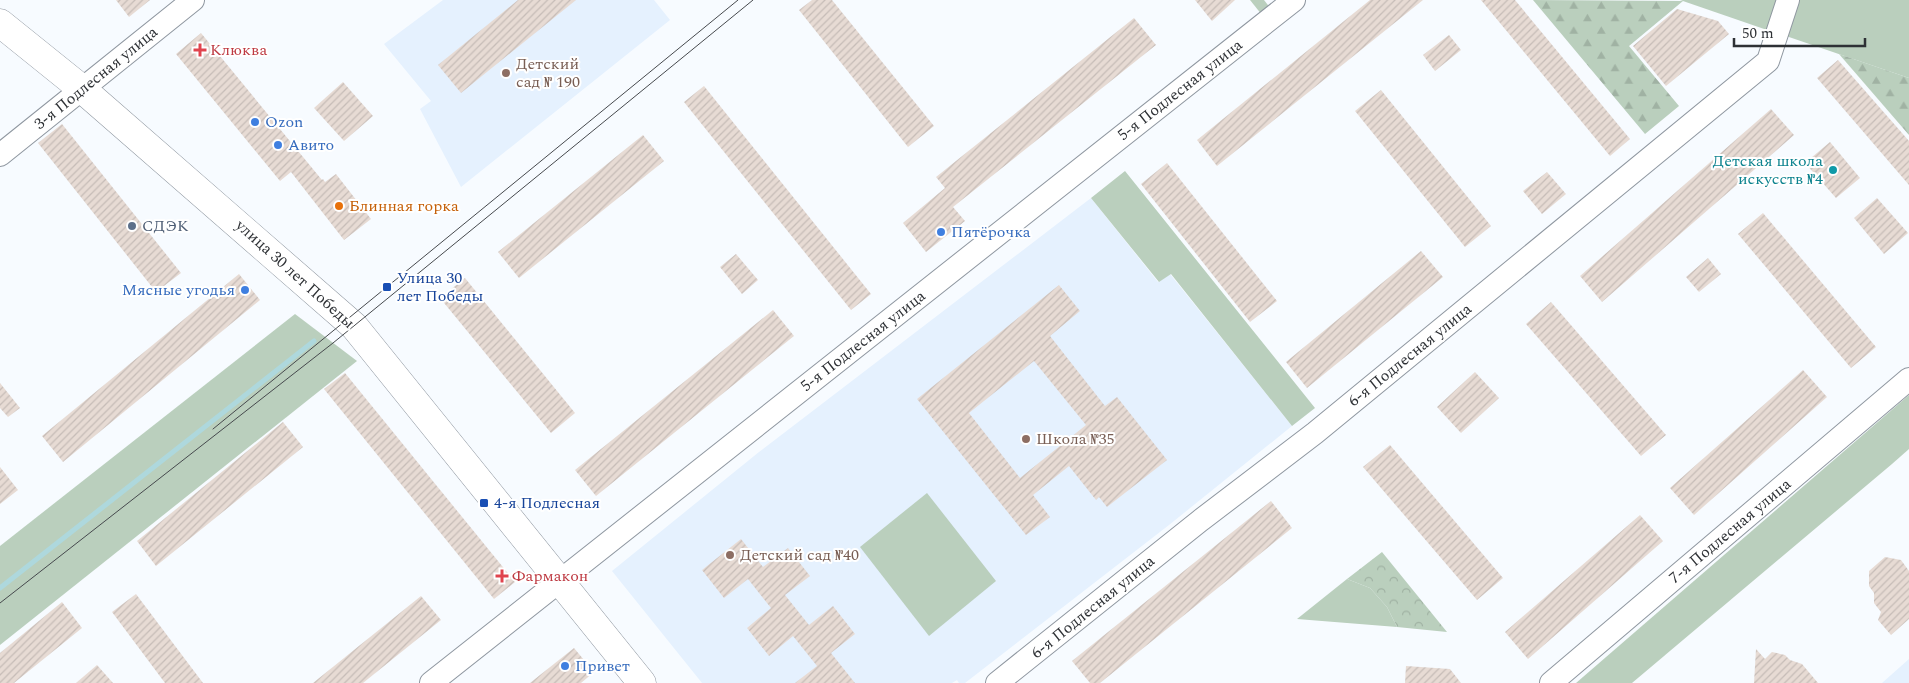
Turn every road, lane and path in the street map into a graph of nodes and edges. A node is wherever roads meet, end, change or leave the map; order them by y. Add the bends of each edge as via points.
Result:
1 (193, 0) edge
2 (1294, 0) edge
3 (1788, 0) edge
4 (0, 22) edge
5 (82, 89) junction
6 (0, 155) edge
7 (1909, 379) edge
8 (560, 581) junction
9 (431, 683) edge
10 (642, 683) edge
11 (997, 683) edge
12 (1552, 683) edge

1 - 5 street, 3-я Подлесная улица
2 - 8 street, 5-я Подлесная улица
3 - 11 street, 6-я Подлесная улица via 1768,61 1315,433
4 - 5 main road, улица 30 лет Победы
5 - 6 street, 3-я Подлесная улица
5 - 8 main road, улица 30 лет Победы via 354,326
7 - 12 street, 7-я Подлесная улица
8 - 9 street, 5-я Подлесная улица
8 - 10 main road, улица 30 лет Победы

